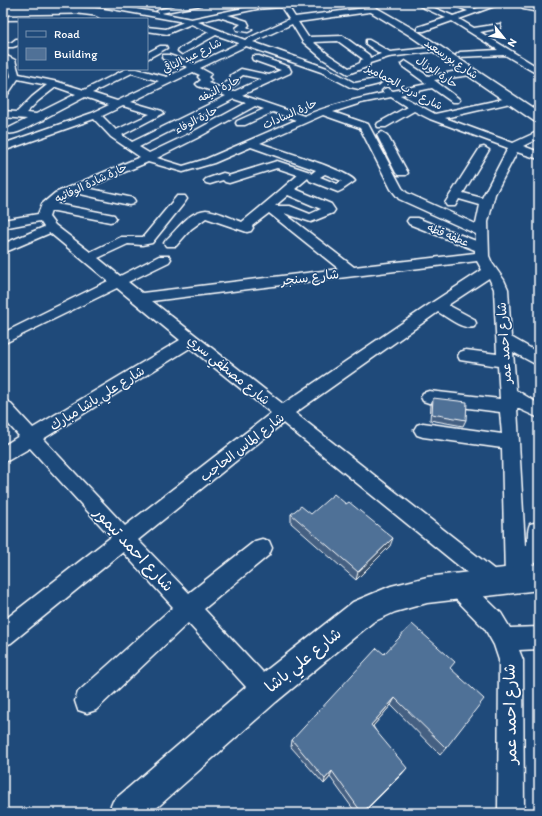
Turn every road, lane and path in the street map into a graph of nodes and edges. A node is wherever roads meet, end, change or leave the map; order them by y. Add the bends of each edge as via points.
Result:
1 (74, 3) edge
2 (146, 3) edge
3 (198, 3) edge
4 (285, 3) edge
5 (362, 3) edge
6 (417, 3) edge
7 (453, 3) edge
8 (499, 3) edge
9 (99, 4) edge
10 (373, 6) edge
11 (162, 7) edge
12 (526, 7) dead end
13 (37, 8) dead end
14 (53, 8) dead end
15 (176, 8) junction
16 (134, 10) junction
17 (205, 10) dead end
18 (539, 10) edge
19 (475, 11) junction
20 (218, 15) junction
21 (3, 18) edge
22 (28, 18) edge
23 (44, 18) edge
24 (76, 18) edge
25 (452, 18) junction
26 (293, 20) junction
27 (191, 21) junction
28 (497, 26) dead end
29 (421, 28) junction
30 (149, 30) edge
31 (248, 30) dead end
32 (473, 31) junction
33 (215, 32) junction
34 (306, 40) junction
35 (18, 42) edge
36 (248, 42) junction
37 (369, 42) dead end
38 (5, 45) edge
39 (284, 46) dead end
40 (163, 48) dead end
41 (438, 49) junction
42 (182, 51) dead end
43 (273, 51) junction
44 (18, 52) edge
45 (507, 52) junction
46 (388, 55) junction
47 (460, 55) junction
48 (148, 56) edge
49 (4, 57) edge
50 (166, 57) dead end
51 (366, 57) dead end
52 (256, 58) dead end
53 (16, 62) edge
54 (405, 64) dead end
55 (194, 68) junction
56 (3, 70) edge
57 (130, 70) edge
58 (135, 70) edge
59 (348, 71) junction
60 (471, 72) junction
61 (539, 72) edge
62 (16, 76) junction
63 (269, 78) junction
64 (235, 80) junction
65 (169, 81) junction
66 (376, 82) junction
67 (430, 82) junction
68 (55, 84) junction
69 (185, 85) dead end
70 (252, 86) junction
71 (220, 90) junction
72 (84, 94) junction
73 (393, 94) junction
74 (3, 95) edge
75 (234, 95) junction
76 (206, 97) dead end
77 (455, 100) dead end
78 (512, 100) junction
79 (220, 102) junction
80 (255, 102) junction
81 (121, 104) junction
82 (536, 104) edge
83 (414, 107) junction
84 (272, 109) junction
85 (326, 113) junction
86 (3, 114) edge
87 (19, 115) junction
88 (96, 115) junction
89 (434, 117) junction
90 (38, 118) junction
91 (150, 118) junction
92 (539, 118) edge
93 (305, 120) junction
94 (241, 124) dead end
95 (65, 126) junction
96 (172, 126) junction
97 (11, 131) dead end
98 (539, 134) edge
99 (115, 135) junction
100 (193, 136) junction
101 (255, 145) junction
102 (387, 145) junction
103 (374, 146) junction
104 (515, 146) junction
105 (131, 147) junction
106 (3, 148) edge
107 (484, 150) dead end
108 (539, 156) edge
109 (148, 158) junction
110 (205, 163) junction
111 (322, 171) dead end
112 (210, 181) dead end
113 (229, 181) junction
114 (393, 181) junction
115 (74, 189) junction
116 (287, 190) junction
117 (181, 199) dead end
118 (487, 203) junction
119 (272, 209) junction
120 (47, 217) junction
121 (413, 221) dead end
122 (3, 224) edge
123 (482, 232) junction
124 (170, 239) dead end
125 (3, 249) edge
126 (88, 258) junction
127 (164, 259) dead end
128 (485, 259) junction
129 (377, 260) dead end
130 (347, 268) junction
131 (116, 282) junction
132 (138, 298) junction
133 (438, 305) junction
134 (469, 323) dead end
135 (3, 339) edge
136 (191, 340) junction
137 (504, 340) junction
138 (466, 356) dead end
139 (539, 360) edge
140 (506, 362) junction
141 (429, 397) dead end
142 (508, 400) junction
143 (3, 407) edge
144 (539, 412) edge
145 (283, 414) junction
146 (423, 430) dead end
147 (32, 438) junction
148 (511, 442) junction
149 (3, 455) edge
150 (124, 539) junction
151 (538, 541) edge
152 (262, 548) dead end
153 (516, 575) edge
154 (457, 585) junction
155 (188, 608) junction
156 (3, 636) edge
157 (539, 638) edge
158 (504, 640) junction
159 (265, 692) junction
160 (87, 701) dead end
161 (125, 813) edge
162 (511, 813) edge

1 - 9 street
2 - 16 street
3 - 15 street
4 - 20 street
4 - 26 street, شارع درب الجماميز
5 - 10 main road, شارع بورسعيد
6 - 25 street
7 - 19 street
8 - 19 street
9 - 16 street
9 - 24 street
10 - 26 street, شارع عبد الباقي
10 - 29 main road, شارع بورسعيد
10 - 41 main road, شارع بورسعيد
11 - 15 street
11 - 16 street
11 - 27 street
12 - 18 street
13 - 22 street
14 - 23 street
15 - 17 street via 194,12
19 - 25 street
20 - 27 street
20 - 31 street via 244,23 245,25 240,28
21 - 22 street
22 - 23 street
23 - 24 street
25 - 29 street
25 - 32 street
26 - 34 street, شارع درب الجماميز
26 - 36 street, شارع عبد الباقي
27 - 30 street via 171,31
27 - 33 street
28 - 32 street
29 - 47 main road, شارع بورسعيد
32 - 45 street
33 - 36 street
33 - 42 street
34 - 51 street via 340,38
34 - 59 street, شارع درب الجماميز
35 - 38 street
36 - 43 street
36 - 55 street, شارع عبد الباقي
37 - 46 street
39 - 43 street
40 - 48 street
41 - 46 street
41 - 60 main road, شارع بورسعيد
43 - 66 street via 324,70 353,85
44 - 49 street
45 - 47 street
45 - 61 street
46 - 59 street via 364,62 366,64
47 - 82 main road, شارع بورسعيد via 508,89
49 - 53 street
50 - 55 street
52 - 63 street, حارة النيفه via 288,70
53 - 56 street
53 - 62 street
54 - 67 street, حارة الوزال
55 - 65 street, شارع عبد الباقي
55 - 71 street via 207,74 203,77 206,80 201,84
57 - 72 street
58 - 65 street
59 - 66 street, شارع درب الجماميز
60 - 67 street, حارة السادات
60 - 78 main road, شارع بورسعيد
62 - 68 street
62 - 74 street
63 - 64 street via 242,72 234,77
63 - 70 street, حارة النيفه
64 - 70 street
64 - 71 street
65 - 69 street
65 - 81 street, شارع عبد الباقي
66 - 73 street, شارع درب الجماميز
67 - 73 street, حارة السادات
67 - 77 street, حارة الوزال
68 - 72 street
68 - 87 street
70 - 75 street, حارة النيفه
71 - 75 street
72 - 81 street
72 - 90 street
73 - 83 street, شارع درب الجماميز
73 - 85 street, حارة السادات
75 - 79 street, حارة النيفه
75 - 80 street
76 - 79 street
78 - 82 main road
78 - 89 street
78 - 92 main road, شارع بورسعيد
79 - 96 street, حارة النيفه
80 - 84 street
80 - 100 street, حارة الوفاء
81 - 88 street, شارع عبد الباقي
81 - 91 street via 159,113
83 - 89 street, شارع درب الجماميز
83 - 102 street via 382,130
84 - 93 street
84 - 94 street
85 - 93 street, حارة السادات
85 - 101 street
85 - 103 street via 364,126
86 - 87 street
87 - 90 street
88 - 95 street, شارع عبد الباقي
88 - 99 street, حارة السادات
89 - 104 street, شارع درب الجماميز
90 - 95 street
90 - 97 street
91 - 96 street
91 - 99 street
93 - 101 street, حارة السادات
95 - 106 street, شارع عبد الباقي
96 - 100 street
96 - 105 street, حارة النيفه
98 - 104 street
99 - 105 street, حارة السادات
100 - 109 street, حارة الوفاء
101 - 110 street, حارة السادات
101 - 111 street
102 - 103 street
102 - 114 street via 406,182
103 - 114 street
104 - 108 street, شارع درب الجماميز
104 - 118 street, شارع احمد عمر via 489,194
105 - 109 street, حارة السادات
107 - 118 street via 454,199
109 - 110 street, حارة السادات via 177,168
109 - 115 street, حارة شادة الوفائيه
110 - 113 street
112 - 113 street
113 - 116 street via 277,164 305,173 305,176
114 - 123 street via 407,198
115 - 120 street, حارة شادة الوفائيه via 59,196
115 - 120 street via 129,200 110,221 60,208
116 - 119 street via 272,200
116 - 119 street via 327,207 328,210 311,218 289,208
117 - 126 street via 148,240 126,240
118 - 123 street, شارع احمد عمر
119 - 124 street via 245,227 206,214 202,215
119 - 130 street
120 - 122 street
120 - 125 street
120 - 126 street, شارع مصطفي سري
121 - 128 street, عطفه قطه
123 - 128 street, شارع احمد عمر
126 - 131 street, شارع مصطفي سري
127 - 131 street
128 - 130 street, شارع سنجر
128 - 133 street, شارع الماس الحاجب
128 - 137 street, شارع احمد عمر via 500,289
129 - 130 street
130 - 132 street, شارع سنجر
131 - 132 street, شارع مصطفي سري
131 - 135 street
132 - 136 street, شارع مصطفي سري
133 - 134 street
133 - 145 street, شارع الماس الحاجب
136 - 145 street, شارع مصطفي سري
136 - 147 street, شارع علي باشا مبارك
137 - 139 street
137 - 140 street, شارع احمد عمر
138 - 140 street
140 - 142 street, شارع احمد عمر
141 - 142 street
142 - 144 street
142 - 148 street, شارع احمد عمر
143 - 147 street, شارع احمد تيمور
145 - 150 street, شارع الماس الحاجب
145 - 153 street, شارع مصطفي سري
146 - 148 street
147 - 149 street, شارع علي باشا مبارك
147 - 150 street, شارع احمد تيمور
148 - 153 street, شارع احمد عمر
150 - 155 street, شارع احمد تيمور
150 - 156 street, شارع الماس الحاجب
151 - 153 street
152 - 155 street
153 - 154 main road, شارع علي باشا
154 - 158 street, شارع احمد عمر via 492,621
154 - 159 main road, شارع علي باشا via 391,599 363,612
155 - 159 street, شارع احمد تيمور
155 - 160 street
157 - 158 street
158 - 162 street, شارع احمد عمر via 511,660
159 - 161 main road, شارع علي باشا

